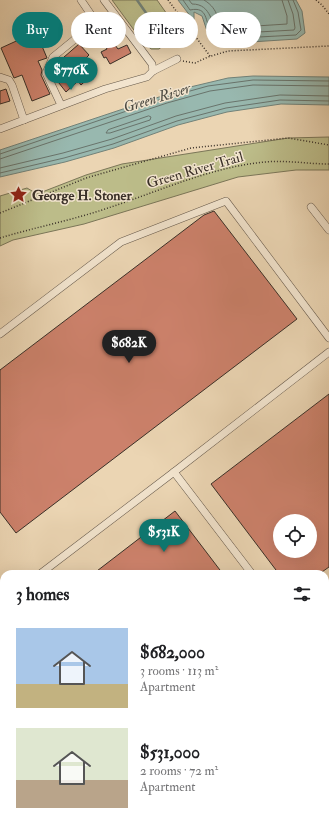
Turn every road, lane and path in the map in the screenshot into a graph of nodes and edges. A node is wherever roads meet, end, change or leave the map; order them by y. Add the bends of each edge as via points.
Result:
1 (81, 0) edge
2 (104, 0) edge
3 (168, 0) edge
4 (316, 0) edge
5 (329, 14) edge
6 (329, 46) edge
7 (210, 56) junction
8 (177, 60) joint
9 (153, 71) junction
10 (0, 77) edge
11 (61, 105) junction
12 (24, 120) junction
13 (0, 129) edge
14 (329, 145) edge
15 (329, 164) edge
16 (311, 207) dead end
17 (0, 214) edge
18 (329, 230) edge
19 (0, 238) edge
20 (0, 334) edge
21 (329, 338) edge
22 (329, 352) edge
23 (174, 472) junction
24 (45, 570) edge
25 (249, 570) edge

1 - 11 street via 96,22 53,58 46,73
2 - 9 street via 152,64
3 - 7 path
4 - 5 path
6 - 7 path via 228,51
7 - 8 path via 195,63
8 - 9 street
9 - 11 street via 147,77
10 - 12 street via 9,80 12,85
11 - 12 street
12 - 13 street
14 - 17 path via 288,138 191,148 86,178
15 - 19 path, Green River Trail via 280,161 234,167 196,177 92,213
16 - 18 street
20 - 21 street via 121,242 226,201
22 - 23 street
23 - 24 street
23 - 25 street

